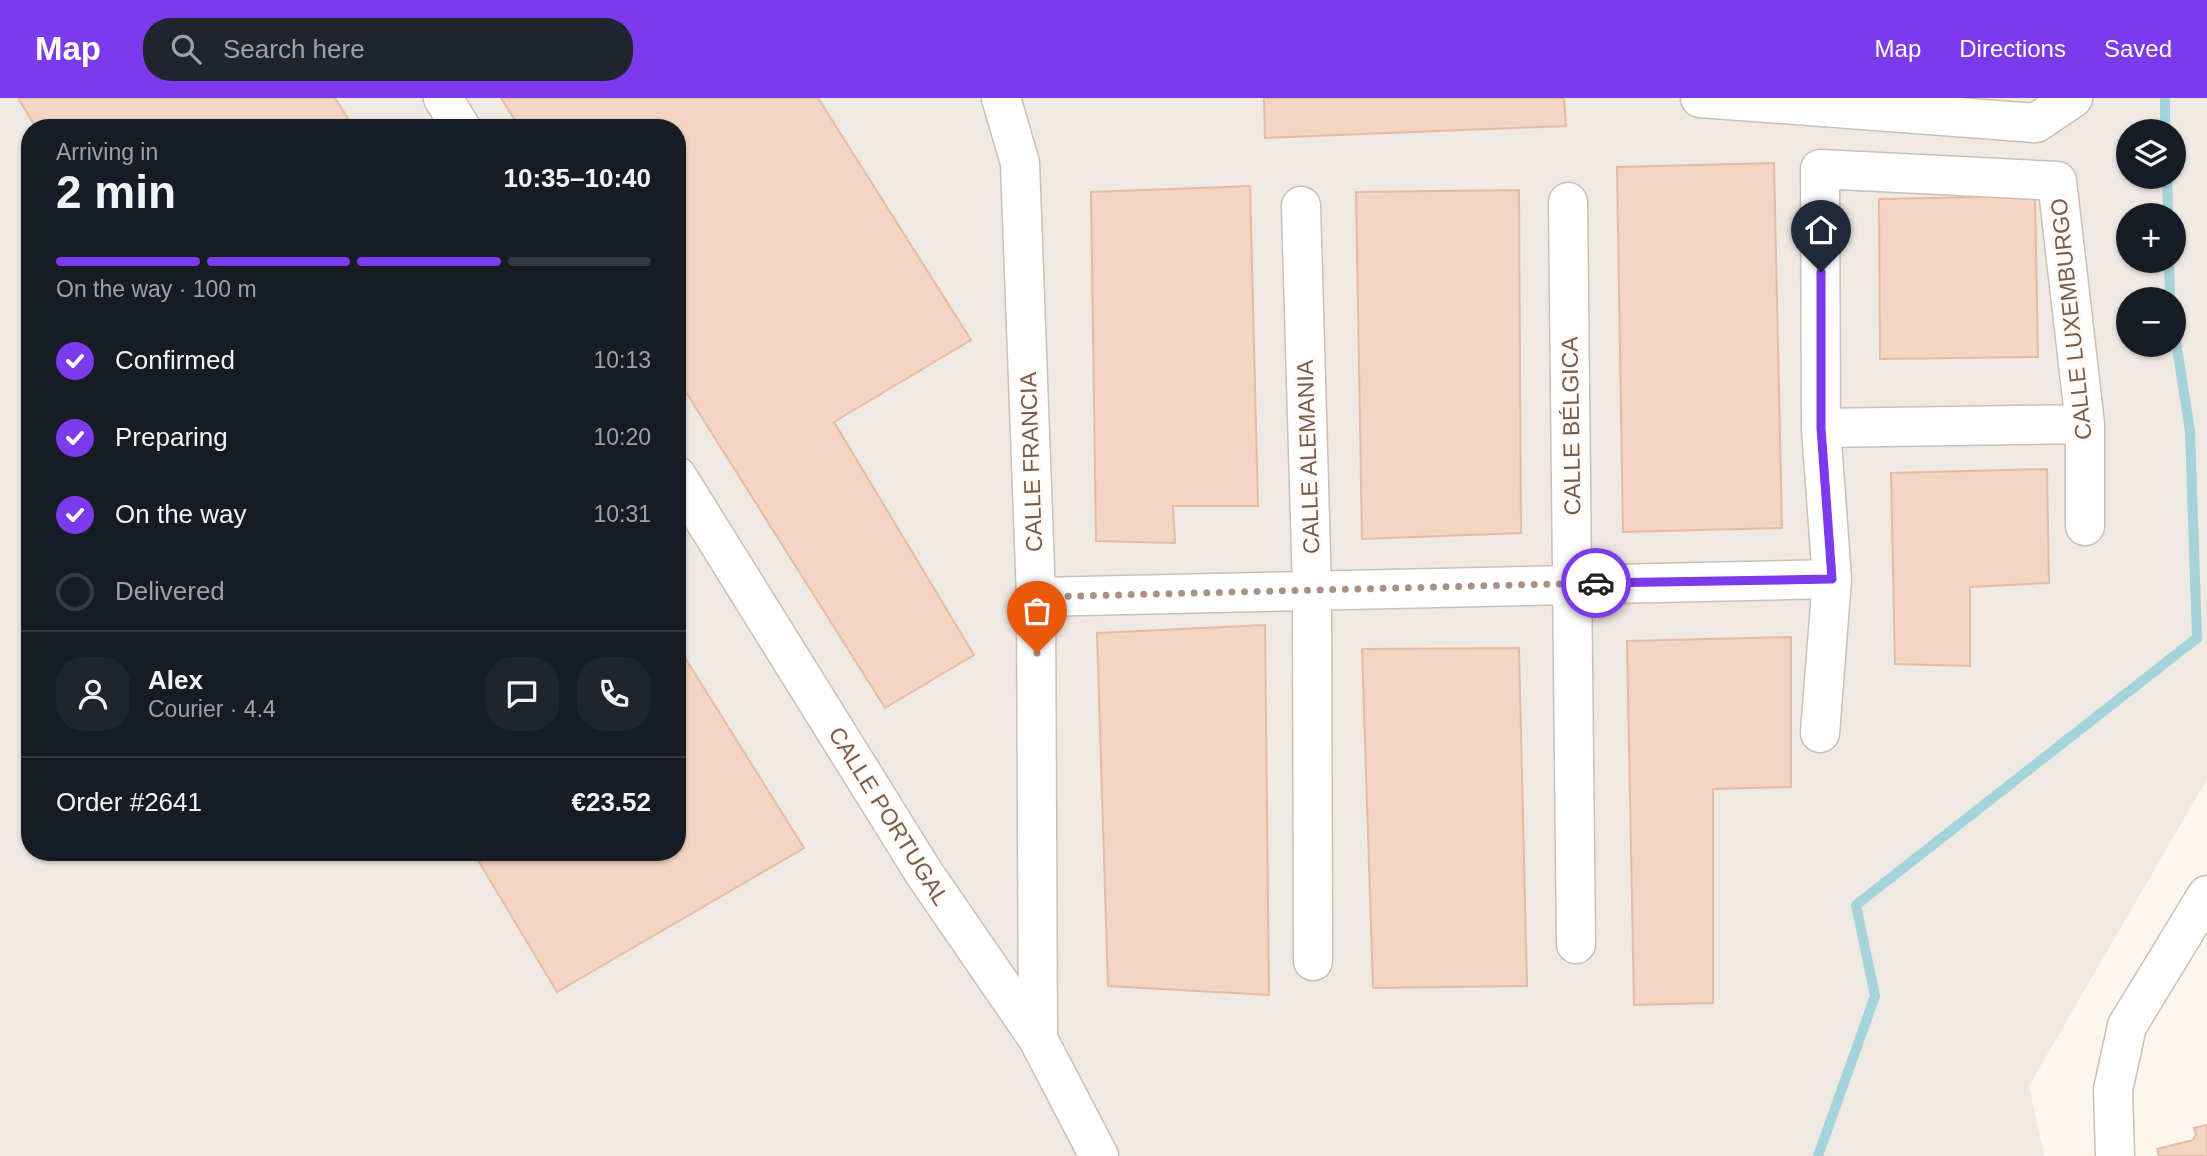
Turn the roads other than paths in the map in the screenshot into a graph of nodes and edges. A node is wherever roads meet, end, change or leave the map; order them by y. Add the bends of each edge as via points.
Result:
1 (443, 98) edge
2 (1001, 98) edge
3 (1700, 98) edge
4 (2073, 98) edge
5 (456, 119) edge
6 (1568, 202) dead end
7 (1301, 206) dead end
8 (2085, 424) junction
9 (1821, 428) junction
10 (686, 490) edge
11 (2085, 526) dead end
12 (1832, 579) junction
13 (1572, 584) junction
14 (1312, 589) junction
15 (1036, 597) junction
16 (1819, 733) dead end
17 (2207, 895) edge
18 (1576, 944) dead end
19 (1313, 961) dead end
20 (1038, 1039) junction
21 (1099, 1156) edge
22 (2115, 1156) edge

1 - 5 street
2 - 15 street, CALLE FRANCIA via 1020,163
3 - 4 street via 2036,123
6 - 13 street, CALLE BÉLGICA
7 - 14 street, CALLE ALEMANIA
8 - 9 street
8 - 9 street, CALLE LUXEMBURGO via 2057,181 1821,169
8 - 11 street, CALLE LUXEMBURGO
9 - 12 street
10 - 20 street, CALLE PORTUGAL via 924,873
12 - 13 street
12 - 16 street
13 - 14 street
13 - 18 street, CALLE BÉLGICA
14 - 15 street
14 - 19 street, CALLE ALEMANIA
15 - 20 street, CALLE FRANCIA
17 - 22 street via 2127,1026 2113,1090
20 - 21 street, CALLE PORTUGAL

